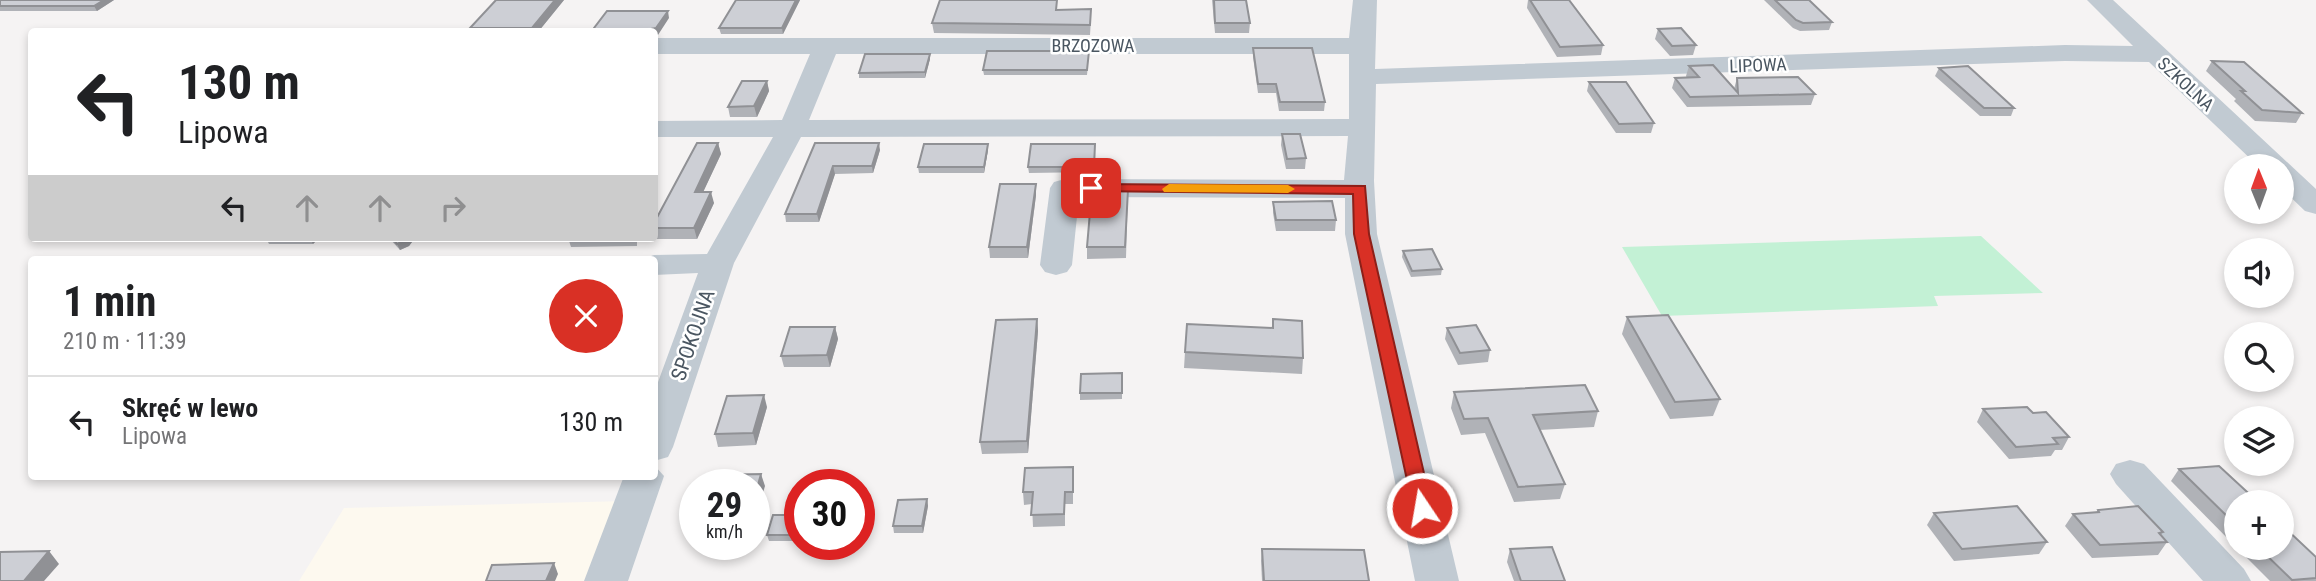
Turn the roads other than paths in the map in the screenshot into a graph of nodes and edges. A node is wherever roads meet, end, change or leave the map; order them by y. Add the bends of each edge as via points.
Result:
1 (2099, 0) edge
2 (1365, 5) edge
3 (658, 46) edge
4 (826, 46) junction
5 (2154, 54) junction
6 (1361, 62) junction
7 (792, 128) junction
8 (1362, 128) junction
9 (658, 129) edge
10 (2261, 154) edge
11 (2294, 184) edge
12 (1360, 189) junction
13 (2316, 205) edge
14 (718, 263) junction
15 (658, 265) edge
16 (1056, 265) dead end
17 (658, 436) edge
18 (2130, 474) dead end
19 (643, 480) edge
20 (606, 581) edge
21 (1437, 581) edge
22 (2230, 581) edge

1 - 5 street, SZKOLNA
2 - 6 street
3 - 4 street, BRZOZOWA
4 - 6 street, BRZOZOWA
4 - 7 street, SPOKOJNA
5 - 6 street, LIPOWA
5 - 10 street, SZKOLNA
6 - 8 street
7 - 8 street
7 - 9 street
7 - 14 street, SPOKOJNA
8 - 12 street
11 - 13 street
12 - 16 street via 1065,188
12 - 21 street via 1361,234
14 - 15 street
14 - 17 street, SPOKOJNA
18 - 22 street
19 - 20 street

